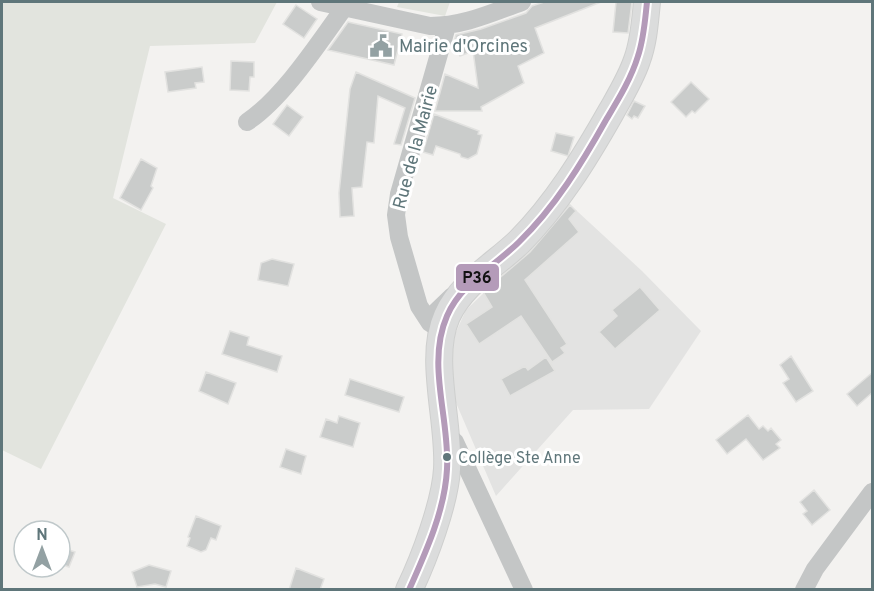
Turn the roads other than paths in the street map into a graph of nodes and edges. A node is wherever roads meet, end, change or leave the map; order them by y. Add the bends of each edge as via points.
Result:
1 (320, 2) edge
2 (522, 2) edge
3 (647, 2) edge
4 (344, 8) junction
5 (385, 9) edge
6 (447, 26) junction
7 (247, 122) dead end
8 (433, 323) junction
9 (446, 434) junction
10 (873, 492) edge
11 (409, 590) edge
12 (524, 590) edge
13 (804, 590) edge

1 - 4 street
2 - 6 street
3 - 8 main road via 637,62 593,144 536,224 477,277 447,315
4 - 5 street
4 - 7 street via 302,66
5 - 6 street via 430,26
6 - 8 street, Rue de la Mairie via 396,215 419,306
8 - 9 main road via 439,343
9 - 11 main road via 446,481 426,550
9 - 12 street via 455,442
10 - 13 street via 815,569

